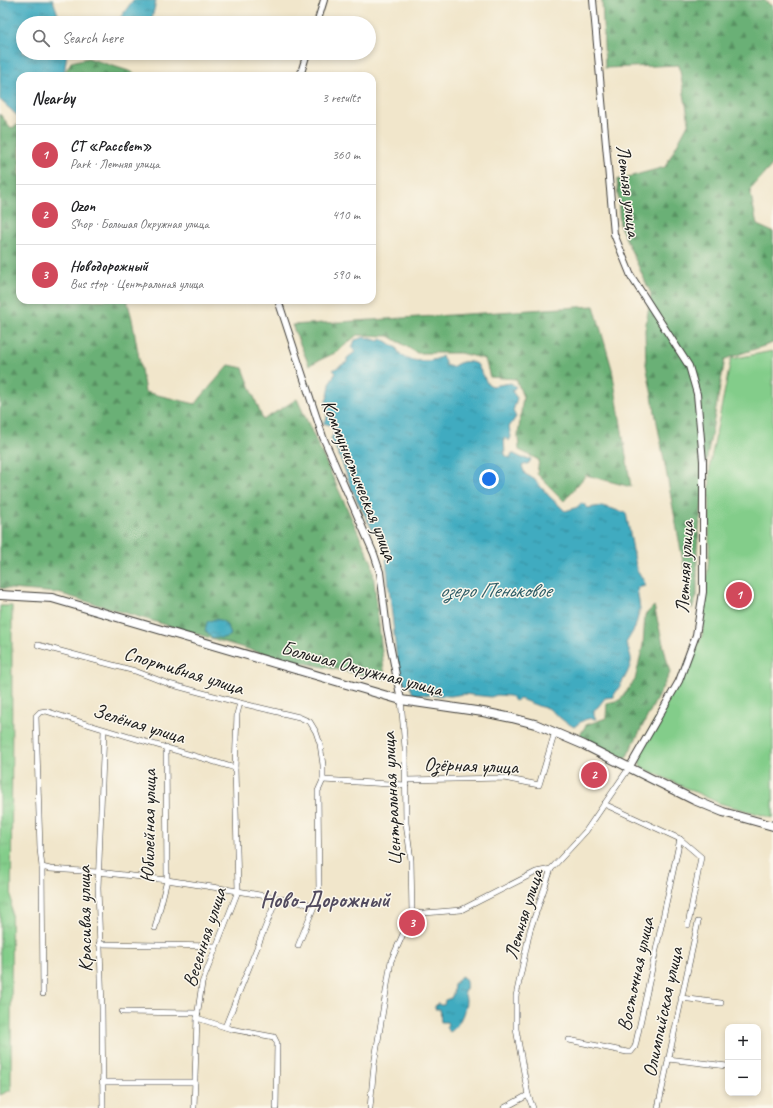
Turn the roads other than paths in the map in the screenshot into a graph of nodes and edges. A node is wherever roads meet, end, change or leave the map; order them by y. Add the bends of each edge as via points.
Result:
1 (324, 0) edge
2 (593, 0) edge
3 (319, 16) edge
4 (305, 60) edge
5 (301, 72) edge
6 (279, 304) edge
7 (0, 595) edge
8 (38, 645) dead end
9 (401, 700) junction
10 (240, 704) junction
11 (104, 730) junction
12 (555, 732) junction
13 (166, 747) junction
14 (235, 768) junction
15 (629, 768) junction
16 (323, 780) junction
17 (406, 782) junction
18 (604, 804) junction
19 (773, 826) edge
20 (680, 839) junction
21 (42, 867) junction
22 (551, 869) junction
23 (98, 872) junction
24 (167, 880) junction
25 (238, 891) junction
26 (277, 898) junction
27 (314, 905) junction
28 (412, 914) junction
29 (698, 922) dead end
30 (688, 925) dead end
31 (155, 928) dead end
32 (99, 944) junction
33 (216, 946) junction
34 (298, 946) dead end
35 (43, 994) dead end
36 (682, 998) junction
37 (721, 1003) dead end
38 (122, 1012) dead end
39 (197, 1016) junction
40 (225, 1027) junction
41 (570, 1040) dead end
42 (668, 1059) junction
43 (725, 1066) edge
44 (102, 1082) junction
45 (195, 1082) junction
46 (528, 1095) junction
47 (103, 1108) edge
48 (194, 1108) edge
49 (276, 1108) edge
50 (370, 1108) edge
51 (504, 1108) edge
52 (533, 1108) edge
53 (658, 1108) edge

1 - 3 street
2 - 15 street, Летняя улица via 614,234 631,276 689,366 697,394 703,461 703,592 696,635 679,681
4 - 5 street
6 - 9 street, Коммунистическая улица via 323,437 380,572 387,629
7 - 9 main road, Большая Окружная улица via 52,598
8 - 10 street, Спортивная улица via 135,671 169,684
9 - 12 main road, Большая Окружная улица via 512,718
9 - 17 street, Центральная улица
10 - 14 street, Весенняя улица via 237,714
10 - 16 street, Спортивная улица via 310,722 320,744
11 - 13 street, Зелёная улица
11 - 21 street, Зелёная улица via 46,711 36,716
11 - 23 street, Красивая улица
12 - 15 main road, Большая Окружная улица
12 - 17 street, Озёрная улица via 539,785 504,778
13 - 14 street, Зелёная улица
13 - 24 street, Юбилейная улица
14 - 25 street, Весенняя улица
15 - 18 street, Летняя улица
15 - 19 main road, Большая Окружная улица via 723,812
16 - 17 street, Озёрная улица
16 - 27 street via 318,791 319,894
17 - 28 street, Центральная улица
18 - 20 street, Олимпийская улица
18 - 22 street, Летняя улица via 586,831
20 - 30 street, Олимпийская улица via 701,856
20 - 41 street, Восточная улица via 635,1047 631,1052 627,1052
21 - 23 street
21 - 35 street
22 - 28 street via 536,872 461,910
22 - 46 street, Летняя улица via 530,930 516,996 516,1029
23 - 24 street
23 - 32 street, Красивая улица
24 - 25 street
24 - 31 street, Юбилейная улица
25 - 26 street
25 - 33 street, Весенняя улица
26 - 27 street
26 - 40 street
27 - 34 street
28 - 50 street, Центральная улица via 391,961
29 - 36 street, Олимпийская улица
32 - 33 street
32 - 44 street, Красивая улица
33 - 39 street, Весенняя улица via 202,984
36 - 37 street
36 - 42 street, Олимпийская улица
38 - 39 street
39 - 40 street
39 - 45 street, Весенняя улица
40 - 49 street via 274,1037 277,1043
42 - 43 street
42 - 53 street, Олимпийская улица
44 - 45 street
44 - 47 street, Красивая улица
45 - 48 street, Весенняя улица
46 - 51 street
46 - 52 street, Летняя улица

